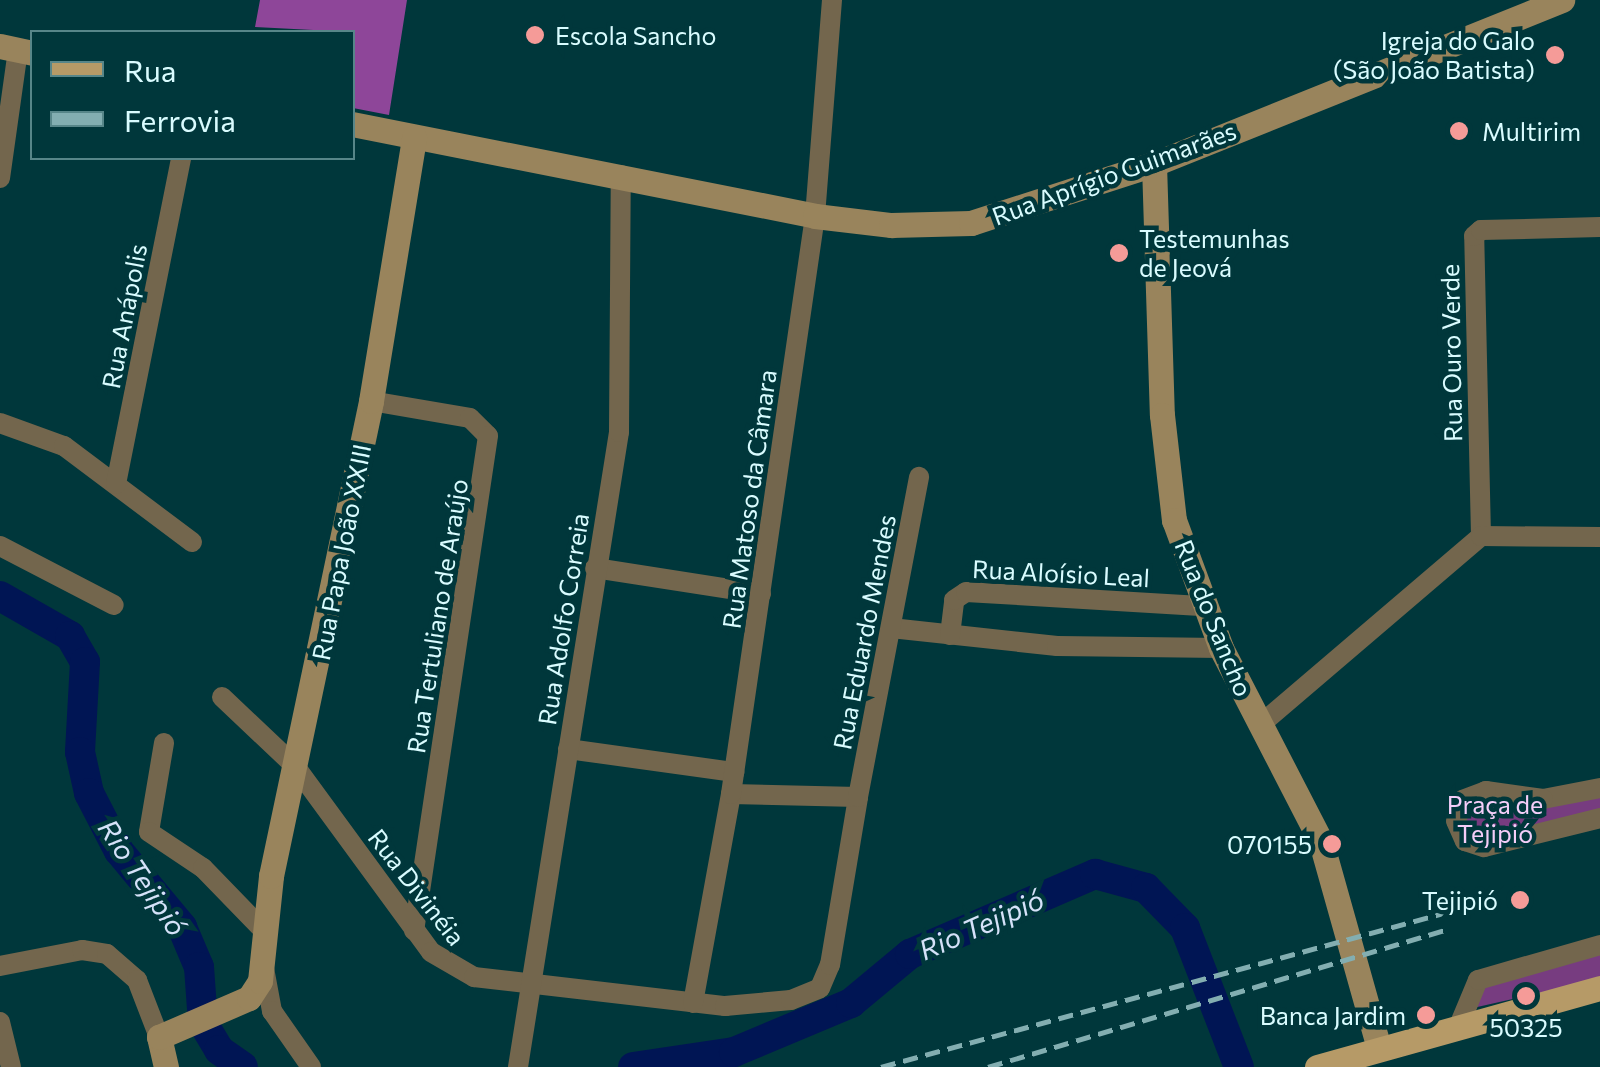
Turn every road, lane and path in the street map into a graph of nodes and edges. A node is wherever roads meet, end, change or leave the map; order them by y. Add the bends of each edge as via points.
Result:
1 (832, 0) edge
2 (1562, 0) edge
3 (17, 50) edge
4 (355, 125) edge
5 (414, 137) junction
6 (181, 160) edge
7 (1154, 164) junction
8 (621, 175) junction
9 (0, 178) edge
10 (814, 216) junction
11 (1600, 227) edge
12 (371, 401) junction
13 (0, 423) edge
14 (919, 476) dead end
15 (116, 484) junction
16 (1481, 536) junction
17 (1600, 537) edge
18 (192, 542) dead end
19 (0, 546) edge
20 (594, 568) junction
21 (761, 594) junction
22 (114, 605) dead end
23 (1204, 606) junction
24 (891, 628) junction
25 (950, 635) junction
26 (1221, 648) junction
27 (222, 697) dead end
28 (1260, 725) junction
29 (164, 743) dead end
30 (568, 749) junction
31 (295, 766) junction
32 (734, 772) junction
33 (1600, 788) edge
34 (731, 794) junction
35 (858, 797) junction
36 (1600, 818) edge
37 (414, 930) junction
38 (266, 933) junction
39 (1600, 945) edge
40 (0, 966) edge
41 (264, 966) junction
42 (533, 984) junction
43 (1600, 988) edge
44 (693, 1002) junction
45 (0, 1022) edge
46 (1458, 1028) junction
47 (159, 1037) junction
48 (1378, 1049) junction
49 (11, 1067) edge
50 (166, 1067) edge
51 (311, 1067) edge
52 (518, 1067) edge
53 (1318, 1067) edge

1 - 10 street, Rua Matoso da Câmara
2 - 7 street, Rua Aprígio Guimarães
3 - 9 street
4 - 5 street, Rua Aprígio Guimarães
5 - 8 street, Rua Aprígio Guimarães
5 - 12 street, Rua Papa João XXIII
6 - 15 street, Rua Anápolis
7 - 10 street, Rua Aprígio Guimarães via 970,223 891,225
7 - 23 street, Rua do Sancho via 1168,494
8 - 10 street, Rua Aprígio Guimarães
8 - 20 street, Rua Adolfo Correia via 623,383
10 - 21 street, Rua Matoso da Câmara
11 - 16 street, Rua Ouro Verde via 1481,230 1474,236
12 - 31 street, Rua Papa João XXIII
12 - 37 street, Rua Tertuliano de Araújo via 470,418 488,436
13 - 15 street via 39,432
14 - 24 street, Rua Eduardo Mendes
15 - 18 street
16 - 17 street
16 - 28 street
19 - 22 street
20 - 21 street
20 - 30 street, Rua Adolfo Correia
21 - 32 street, Rua Matoso da Câmara
23 - 25 street, Rua Aloísio Leal via 966,592 954,600
23 - 26 street, Rua do Sancho
24 - 25 street
24 - 35 street, Rua Eduardo Mendes
25 - 26 street via 1057,646
26 - 28 street, Rua do Sancho
27 - 31 street, Rua Divinéia
28 - 48 street, Rua do Sancho via 1321,842
29 - 38 street via 149,832 203,868
30 - 32 street
30 - 42 street, Rua Adolfo Correia
31 - 37 street, Rua Divinéia
31 - 38 street, Rua Papa João XXIII
32 - 34 street, Rua Matoso da Câmara
33 - 36 street via 1543,799 1486,791 1463,800 1456,821 1465,840 1484,847
34 - 35 street
34 - 44 street, Rua Matoso da Câmara
35 - 44 street, Rua Eduardo Mendes via 830,966 820,988 751,1006
37 - 42 street, Rua Divinéia via 456,972
38 - 41 street, Rua Papa João XXIII
39 - 46 street via 1478,980
40 - 47 street via 82,950 106,954 137,980
41 - 47 street, Rua Papa João XXIII via 249,998
41 - 51 street, Rua Papa João XXIII via 272,1011
42 - 44 street, Rua Divinéia
42 - 52 street, Rua Adolfo Correia
43 - 46 main road
45 - 49 street
46 - 48 main road
47 - 50 street
48 - 53 main road

